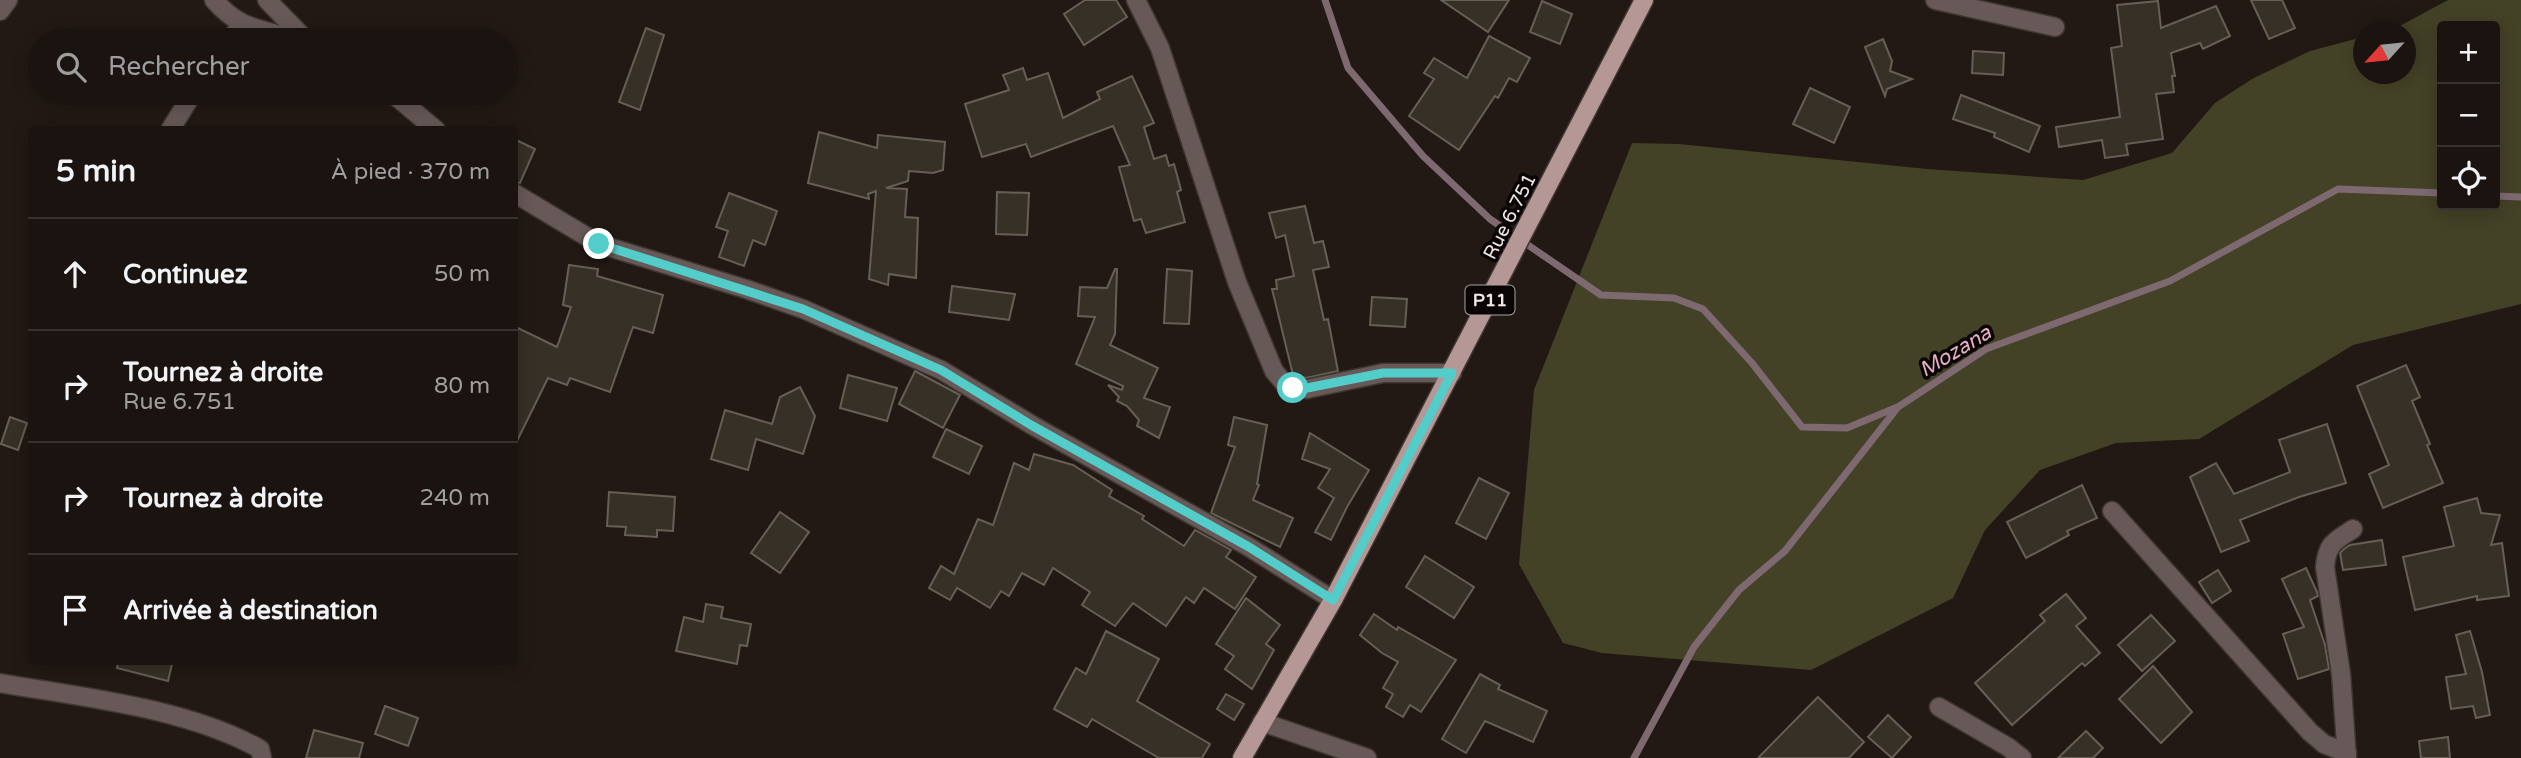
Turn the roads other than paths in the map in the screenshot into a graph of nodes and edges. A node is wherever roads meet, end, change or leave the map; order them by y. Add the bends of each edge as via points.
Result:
1 (8, 0) edge
2 (214, 0) edge
3 (267, 0) edge
4 (1136, 0) edge
5 (1644, 0) edge
6 (1936, 0) edge
7 (0, 11) edge
8 (242, 25) junction
9 (2055, 27) dead end
10 (239, 28) edge
11 (253, 28) edge
12 (294, 28) edge
13 (186, 105) edge
14 (406, 105) edge
15 (172, 126) edge
16 (431, 126) edge
17 (518, 195) edge
18 (1452, 373) junction
19 (2112, 511) dead end
20 (2353, 529) dead end
21 (1333, 600) junction
22 (0, 683) edge
23 (1939, 707) dead end
24 (1262, 722) junction
25 (2347, 755) edge
26 (262, 758) edge
27 (1242, 758) edge
28 (1367, 758) edge
29 (2022, 758) edge

1 - 7 street
2 - 8 street
3 - 12 street
4 - 18 street via 1160,48 1237,282 1275,372 1284,383 1307,388 1383,373
5 - 18 main road, Rue 6.751 / P11
6 - 9 street
8 - 10 street
8 - 11 street
13 - 15 street
14 - 16 street
17 - 21 street via 599,244 803,309 941,370
18 - 21 main road, Rue 6.751 / P11
19 - 25 street via 2310,732
20 - 25 street via 2332,543 2325,567
21 - 24 main road, P11
22 - 26 street via 167,715 239,737 260,749
23 - 29 street
24 - 27 main road, P11
24 - 28 street

